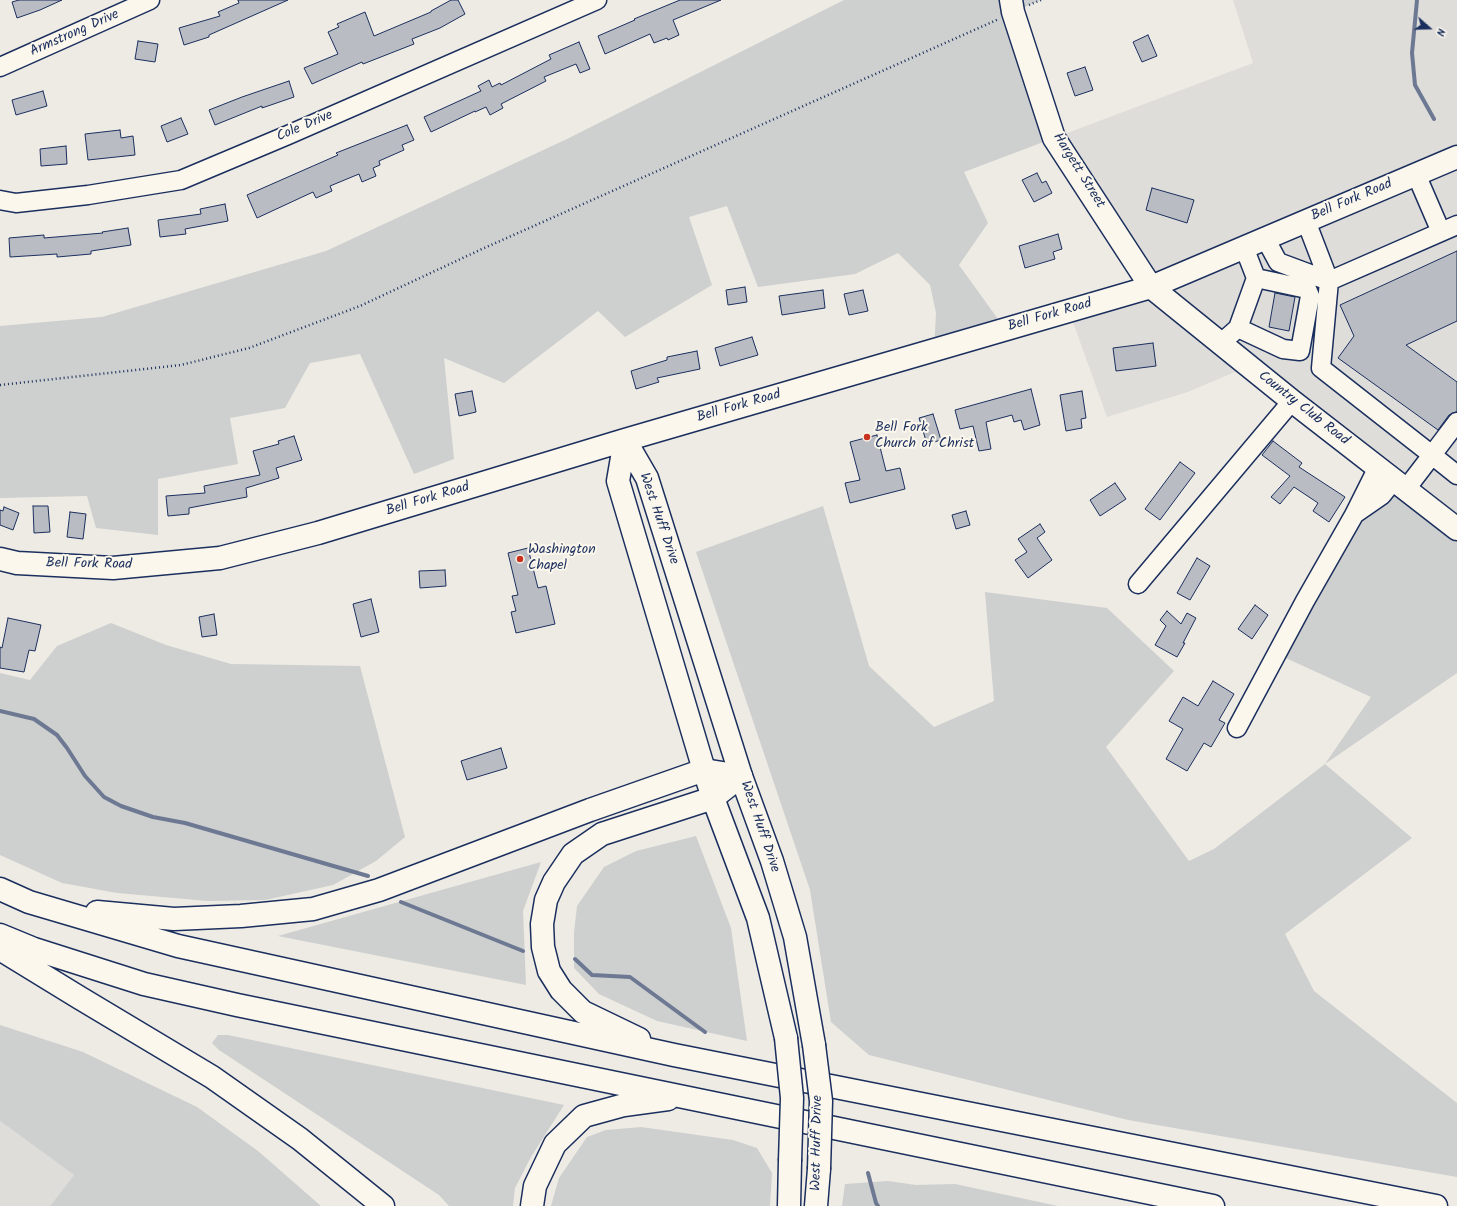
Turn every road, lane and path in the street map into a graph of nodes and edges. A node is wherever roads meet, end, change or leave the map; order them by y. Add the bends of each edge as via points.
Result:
1 (150, 0) edge
2 (597, 0) edge
3 (1041, 0) edge
4 (1012, 6) edge
5 (0, 67) edge
6 (1457, 157) edge
7 (1416, 174) junction
8 (0, 200) edge
9 (1306, 221) junction
10 (1449, 228) edge
11 (1266, 238) junction
12 (1244, 247) junction
13 (1256, 278) junction
14 (1329, 281) junction
15 (1151, 287) junction
16 (1238, 328) junction
17 (1221, 343) junction
18 (1300, 351) junction
19 (1321, 368) junction
20 (0, 385) edge
21 (1292, 401) junction
22 (1457, 422) edge
23 (625, 440) junction
24 (1432, 456) junction
25 (1457, 474) edge
26 (1393, 479) junction
27 (1457, 529) edge
28 (0, 559) edge
29 (1138, 584) dead end
30 (1236, 728) dead end
31 (704, 770) junction
32 (741, 776) junction
33 (713, 798) junction
34 (0, 889) edge
35 (29, 902) junction
36 (0, 935) edge
37 (0, 948) edge
38 (674, 1055) junction
39 (684, 1097) junction
40 (383, 1206) edge
41 (532, 1206) edge
42 (789, 1206) edge
43 (816, 1206) edge
44 (1213, 1206) edge
45 (1436, 1206) edge

1 - 5 street, Armstrong Drive
2 - 8 street, Cole Drive via 181,180 88,195 16,202
3 - 4 path
4 - 15 main road, Hargett Street via 1054,138
4 - 20 path via 360,306 256,345 181,365
6 - 7 main road, Bell Fork Road
7 - 9 main road, Bell Fork Road
7 - 10 street
9 - 11 main road, Bell Fork Road
9 - 14 street
10 - 14 street
11 - 12 main road, Bell Fork Road
11 - 14 street via 1278,262
12 - 13 street
12 - 15 main road, Bell Fork Road
13 - 16 street
13 - 18 street via 1307,290 1310,296
14 - 19 street
15 - 17 main road, Country Club Road
15 - 23 main road, Bell Fork Road
16 - 17 street
16 - 18 street via 1283,349
17 - 21 main road, Country Club Road
18 - 19 street
19 - 24 street
21 - 26 main road, Country Club Road
21 - 29 street
22 - 24 street
23 - 28 main road, Bell Fork Road via 318,533 220,558 113,568 17,563
23 - 31 main road, West Huff Drive via 618,481
23 - 32 main road, West Huff Drive via 647,478
24 - 25 street
24 - 26 street
26 - 27 main road, Country Club Road
26 - 30 street via 1354,515
31 - 32 main road
31 - 33 main road, West Huff Drive
31 - 35 main road via 379,890 313,909 174,919 119,915
32 - 33 main road
32 - 43 main road, West Huff Drive, bridge via 772,861 795,937 814,1045 821,1101
33 - 38 main road via 602,834 573,854 554,882 546,900 542,924 543,947 549,971 561,990 583,1012
33 - 42 main road, West Huff Drive, bridge via 758,918 786,1038 792,1098
34 - 35 main road
35 - 38 main road via 178,946
36 - 39 main road via 34,949 144,984
37 - 40 main road via 212,1077 300,1139
38 - 45 main road
39 - 41 main road via 624,1105 584,1116 555,1144 535,1186
39 - 44 main road

